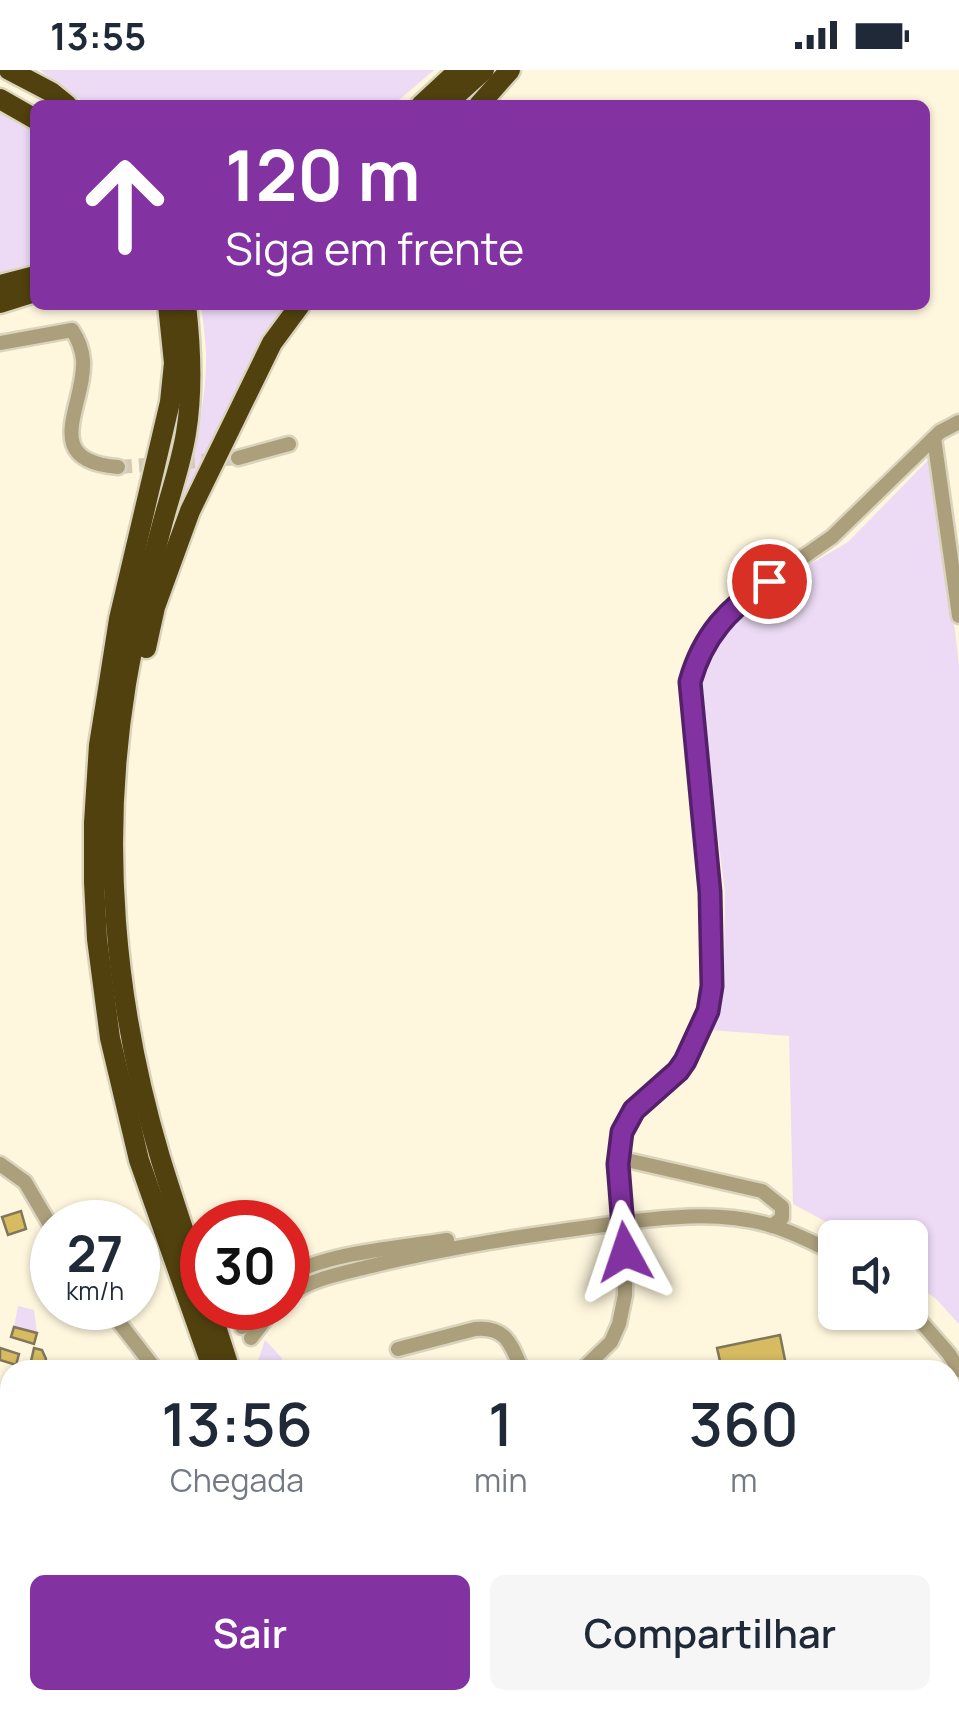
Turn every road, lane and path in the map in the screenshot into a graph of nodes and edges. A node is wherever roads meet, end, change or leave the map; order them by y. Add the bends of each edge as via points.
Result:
1 (9, 70) edge
2 (459, 70) edge
3 (484, 70) edge
4 (510, 70) edge
5 (0, 86) edge
6 (0, 99) edge
7 (61, 100) edge
8 (426, 100) edge
9 (451, 100) edge
10 (484, 100) edge
11 (30, 102) edge
12 (30, 116) edge
13 (30, 277) edge
14 (0, 285) edge
15 (30, 294) edge
16 (0, 303) edge
17 (169, 310) edge
18 (186, 310) edge
19 (296, 310) edge
20 (0, 343) edge
21 (959, 422) edge
22 (934, 438) junction
23 (289, 444) dead end
24 (238, 458) tunnel mouth
25 (118, 468) tunnel mouth
26 (959, 616) edge
27 (115, 775) junction
28 (618, 1158) junction
29 (0, 1164) edge
30 (35, 1200) edge
31 (180, 1218) edge
32 (634, 1220) dead end
33 (772, 1226) junction
34 (818, 1246) edge
35 (310, 1266) edge
36 (310, 1283) edge
37 (125, 1330) edge
38 (217, 1330) edge
39 (928, 1330) edge
40 (398, 1350) dead end
41 (148, 1360) edge
42 (209, 1360) edge
43 (227, 1360) edge
44 (517, 1360) edge
45 (592, 1360) edge
46 (953, 1360) edge

1 - 7 highway
2 - 8 highway
3 - 9 highway
4 - 10 highway
5 - 11 highway
6 - 12 highway
13 - 14 highway
15 - 16 highway
17 - 42 highway via 170,402 110,672 99,745 94,882 110,1038 139,1160
18 - 27 highway via 192,365 186,434 140,606
19 - 27 highway via 272,343 190,512 155,606 128,747
20 - 25 street via 72,330 83,364 73,445 100,466
21 - 22 street
22 - 26 street
22 - 28 street via 832,537 737,603 701,651 690,693 710,892 708,1011 678,1071 634,1110
23 - 24 street
27 - 31 highway via 116,939 159,1154
28 - 33 street via 762,1191 782,1207 782,1218
28 - 45 street via 625,1295 620,1324
29 - 30 street
32 - 33 street via 685,1215
33 - 34 street
35 - 36 street via 489,1232 612,1224 485,1241
37 - 41 street
38 - 43 highway
39 - 46 street
40 - 44 street via 489,1328 506,1337

